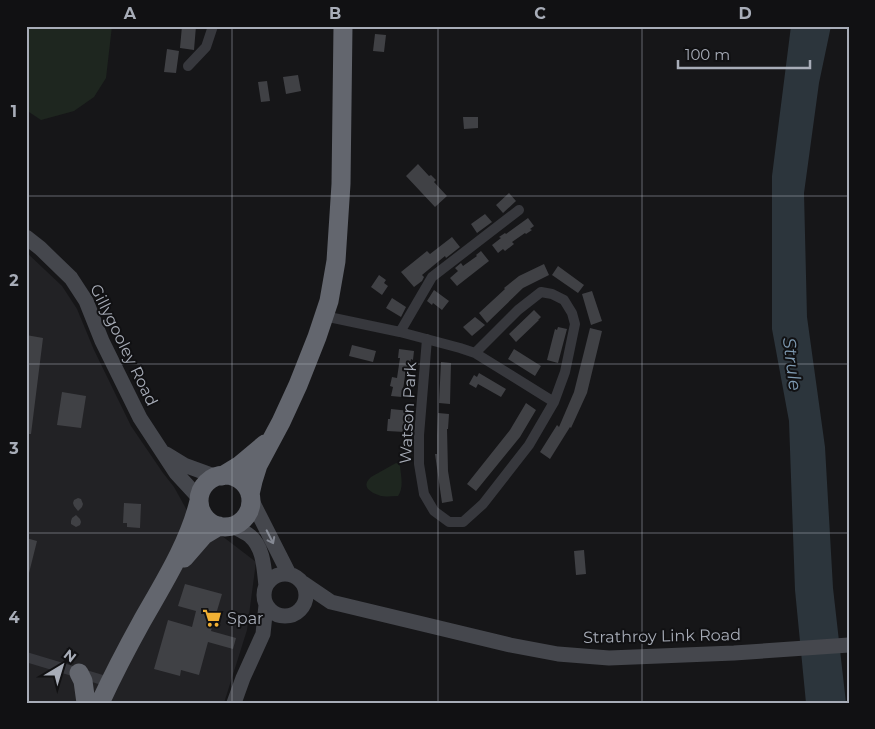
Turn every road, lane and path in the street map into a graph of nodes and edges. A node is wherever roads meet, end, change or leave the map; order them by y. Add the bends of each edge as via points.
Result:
1 (213, 26) edge
2 (342, 26) edge
3 (188, 66) dead end
4 (519, 210) dead end
5 (26, 237) edge
6 (324, 316) junction
7 (400, 332) junction
8 (427, 339) junction
9 (475, 354) junction
10 (554, 402) junction
11 (272, 438) junction
12 (163, 452) junction
13 (219, 476) junction
14 (251, 497) junction
15 (200, 500) junction
16 (226, 526) junction
17 (289, 574) junction
18 (303, 583) junction
19 (163, 584) junction
20 (266, 586) junction
21 (331, 602) junction
22 (266, 605) junction
23 (302, 608) junction
24 (287, 616) junction
25 (263, 634) junction
26 (849, 645) edge
27 (26, 657) edge
28 (79, 673) junction
29 (109, 682) junction
30 (86, 703) edge
31 (100, 703) edge
32 (234, 703) edge

1 - 3 street via 206,47
2 - 6 highway via 341,184 336,261
4 - 7 street via 432,277
5 - 12 main road, Gillygooley Road via 71,278 86,301 140,418
6 - 7 street
6 - 11 highway via 298,385
7 - 8 street
8 - 9 street
8 - 10 street, Watson Park via 418,436 419,464 424,494 434,511 449,522 463,522 483,504 529,444
9 - 10 street
9 - 10 street, Watson Park via 518,310 541,292 564,300 575,324
11 - 13 highway via 240,466
11 - 14 highway via 258,465
12 - 13 main road, Gillygooley Road via 184,466
12 - 15 main road, Gillygooley Road via 176,473
13 - 14 highway via 241,481
13 - 15 highway via 204,487
14 - 16 highway via 246,518
14 -> 17 main road
15 - 16 highway via 208,521
15 - 19 highway via 196,517
16 - 19 highway via 204,535
16 - 20 main road via 249,536 256,543 262,556
17 - 18 main road
17 - 20 main road via 274,576
18 - 21 main road, Strathroy Link Road
18 - 23 main road via 306,595
19 - 29 highway
20 - 22 main road
21 - 23 main road, Strathroy Link Road
21 - 26 main road, Strathroy Link Road via 558,654 610,658 734,654
22 - 24 main road via 275,614
22 - 25 main road
23 - 24 main road
24 - 25 main road
25 - 32 main road
27 - 28 street
28 - 29 street
28 - 30 highway
29 - 31 highway

